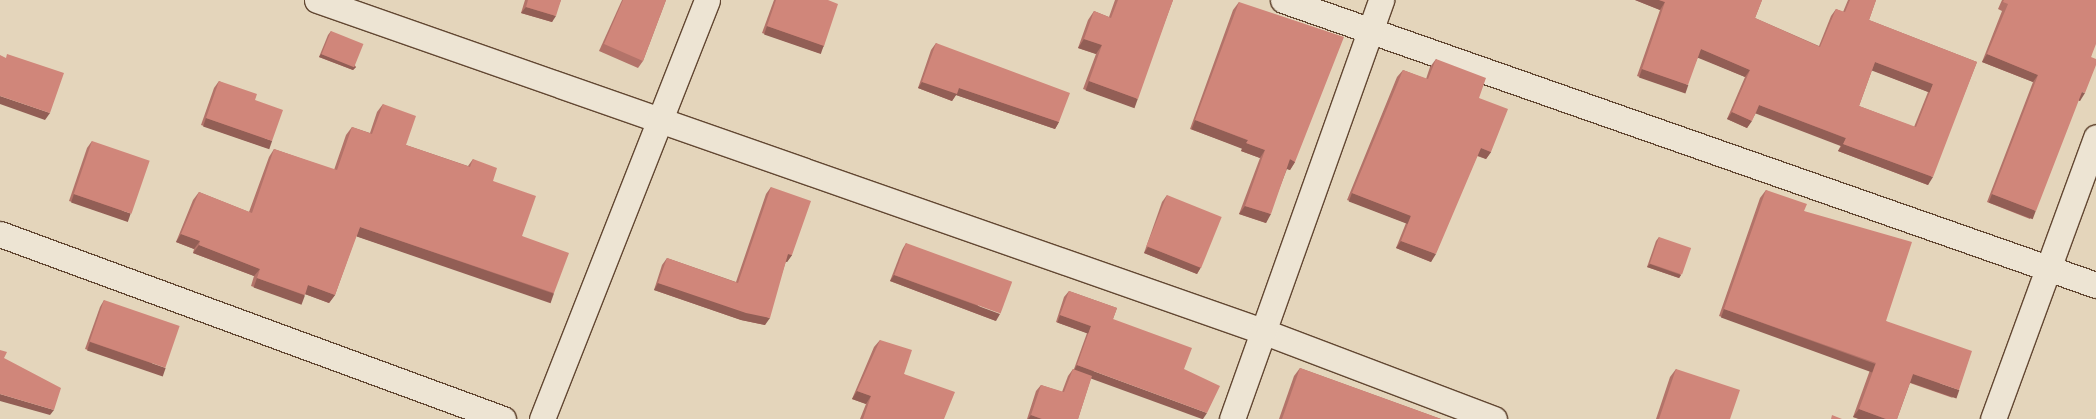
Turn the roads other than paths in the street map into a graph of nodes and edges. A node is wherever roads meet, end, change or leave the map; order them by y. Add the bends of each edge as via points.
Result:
1 (317, 0) edge
2 (707, 0) edge
3 (1283, 0) edge
4 (1381, 0) edge
5 (1370, 31) junction
6 (661, 120) junction
7 (2096, 137) edge
8 (0, 234) edge
9 (2047, 268) junction
10 (2096, 285) edge
11 (1265, 332) junction
12 (503, 419) edge
13 (542, 419) edge
14 (1232, 419) edge
15 (1494, 419) edge
16 (1993, 419) edge

1 - 6 street
2 - 6 street
3 - 5 street
4 - 5 street
5 - 9 street
5 - 11 street
6 - 11 street
6 - 13 street
7 - 9 street
8 - 12 street
9 - 10 street
9 - 16 street
11 - 14 street
11 - 15 street

